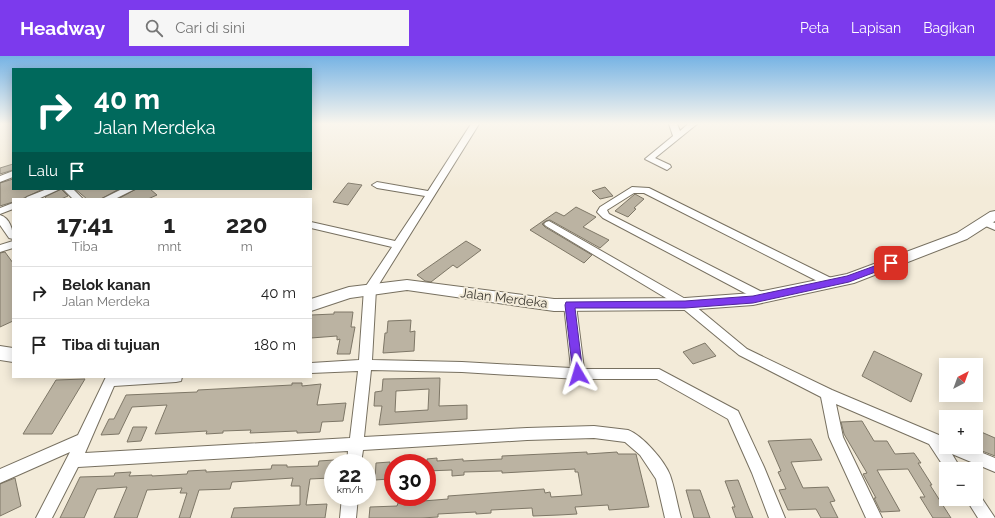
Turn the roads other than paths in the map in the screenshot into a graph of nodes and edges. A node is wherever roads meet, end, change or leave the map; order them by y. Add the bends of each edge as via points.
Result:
1 (461, 146) edge
2 (667, 146) edge
3 (666, 167) dead end
4 (12, 174) edge
5 (0, 179) edge
6 (377, 185) dead end
7 (52, 190) edge
8 (69, 190) edge
9 (128, 190) edge
10 (431, 194) junction
11 (32, 198) edge
12 (77, 198) edge
13 (109, 198) edge
14 (12, 206) edge
15 (0, 211) edge
16 (0, 218) edge
17 (991, 221) edge
18 (549, 224) dead end
19 (312, 225) edge
20 (12, 235) edge
21 (12, 244) edge
22 (398, 245) junction
23 (0, 249) edge
24 (831, 283) junction
25 (370, 289) junction
26 (762, 297) junction
27 (685, 304) junction
28 (312, 305) edge
29 (570, 305) junction
30 (0, 353) edge
31 (12, 355) edge
32 (364, 365) junction
33 (312, 368) edge
34 (578, 374) junction
35 (144, 378) edge
36 (111, 379) edge
37 (827, 394) junction
38 (83, 440) junction
39 (939, 442) edge
40 (356, 444) junction
41 (355, 454) edge
42 (969, 454) edge
43 (74, 460) junction
44 (995, 465) edge
45 (0, 476) edge
46 (349, 506) edge
47 (979, 506) edge
48 (44, 518) edge
49 (348, 518) edge
50 (673, 518) edge
51 (777, 518) edge
52 (874, 518) edge
53 (987, 518) edge

1 - 10 street
2 - 3 street via 649,159
4 - 5 street
6 - 10 street
7 - 11 street
8 - 12 street
9 - 13 street
10 - 22 street
14 - 15 street
16 - 20 street
17 - 24 street, Jalan Merdeka via 962,236 849,279
18 - 27 street
19 - 22 street
21 - 23 street
22 - 25 street
24 - 26 street, Jalan Merdeka
24 - 26 street via 646,190 632,190 603,209 602,212 606,216
25 - 28 street, Jalan Merdeka
25 - 29 street, Jalan Merdeka via 407,285
25 - 32 street
26 - 27 street, Jalan Merdeka
27 - 29 street, Jalan Merdeka
27 - 37 street via 743,352
29 - 34 street
30 - 31 street
32 - 33 street
32 - 34 street via 462,367
32 - 40 street
34 - 51 street via 659,374 733,416
35 - 36 street
36 - 38 street
37 - 39 street
37 - 52 street via 836,437
38 - 43 street
38 - 45 street
40 - 41 street
40 - 43 street
40 - 50 street via 526,434 594,432 628,436 645,450 662,476
42 - 44 street
43 - 48 street
46 - 49 street
47 - 53 street

